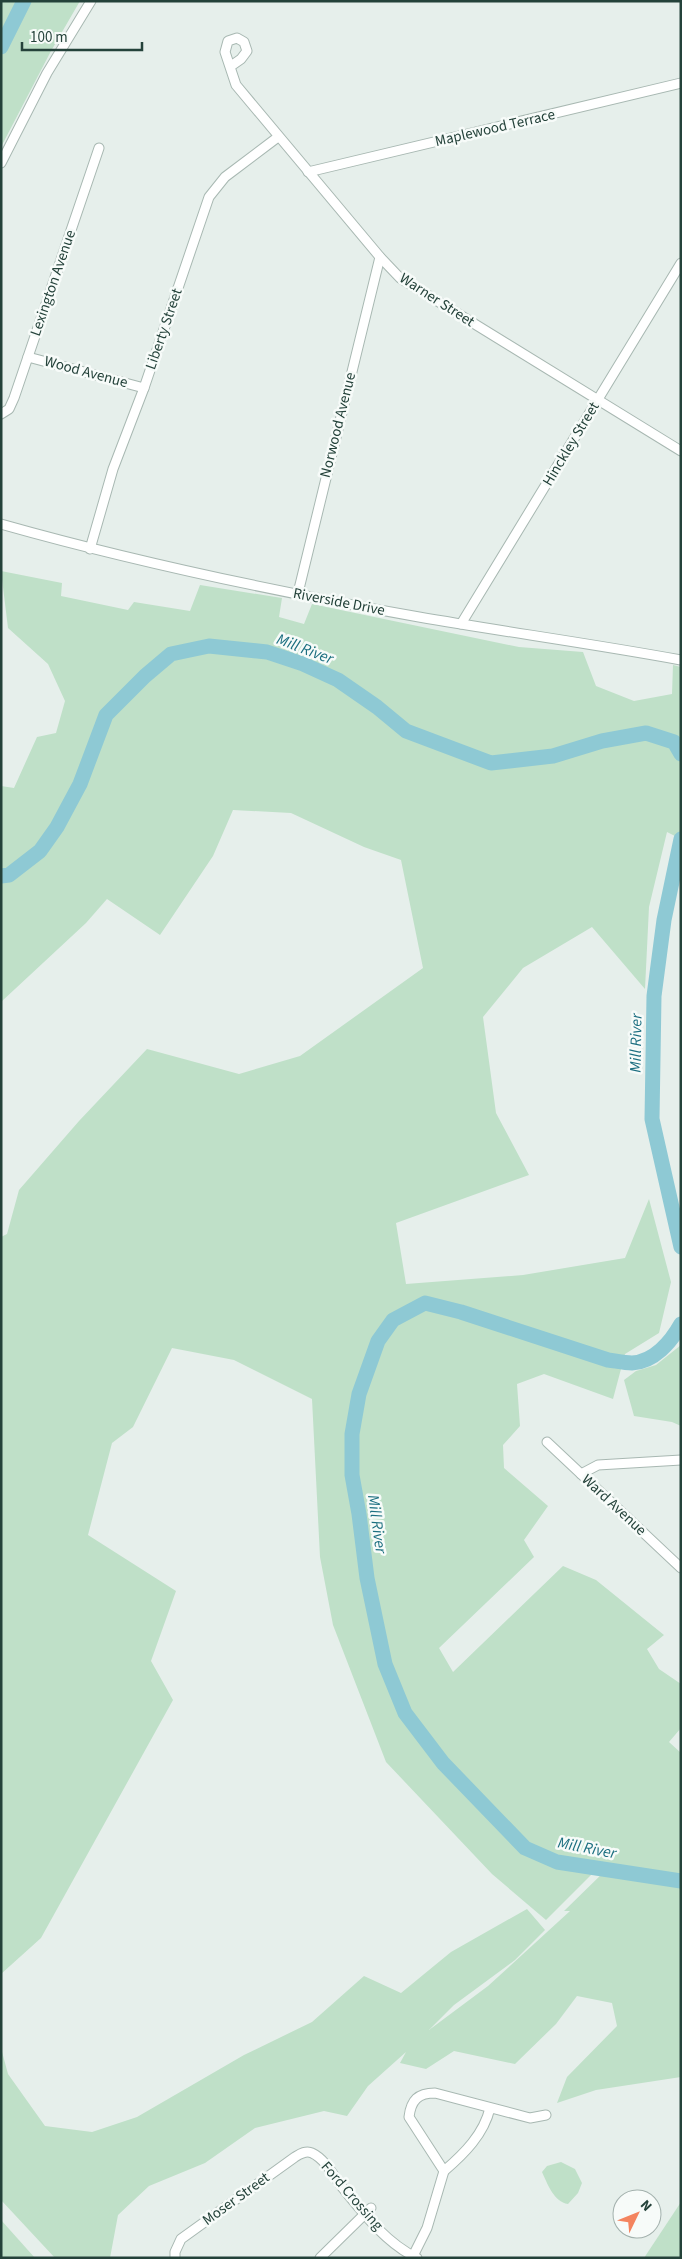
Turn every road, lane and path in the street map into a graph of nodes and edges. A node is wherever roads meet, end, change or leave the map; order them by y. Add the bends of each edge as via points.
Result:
1 (91, 1) edge
2 (231, 66) dead end
3 (681, 83) edge
4 (278, 137) junction
5 (99, 148) dead end
6 (1, 163) edge
7 (308, 172) junction
8 (380, 257) junction
9 (681, 264) edge
10 (28, 357) junction
11 (144, 388) junction
12 (598, 399) junction
13 (1, 414) edge
14 (681, 450) edge
15 (1, 524) edge
16 (90, 549) junction
17 (298, 593) junction
18 (461, 624) junction
19 (681, 660) edge
20 (547, 1442) dead end
21 (681, 1460) edge
22 (581, 1474) junction
23 (681, 1568) edge
24 (490, 2108) junction
25 (546, 2115) dead end
26 (310, 2152) joint
27 (444, 2171) junction
28 (368, 2212) junction
29 (414, 2257) edge
30 (175, 2258) edge
31 (320, 2258) edge

1 - 6 street via 47,74
2 - 4 street, Warner Street via 236,85
3 - 7 street, Maplewood Terrace
4 - 7 street, Warner Street
4 - 11 street, Liberty Street via 225,178 210,197
5 - 10 street, Lexington Avenue
7 - 8 street, Warner Street
8 - 12 street, Warner Street via 405,282
8 - 17 street, Norwood Avenue
9 - 12 street, Hinckley Street
10 - 11 street, Wood Avenue
10 - 13 street, Lexington Avenue via 12,404
11 - 16 street, Liberty Street via 113,469
12 - 14 street, Warner Street
12 - 18 street, Hinckley Street
15 - 16 street, Riverside Drive
16 - 17 street, Riverside Drive
17 - 18 street, Riverside Drive
18 - 19 street, Riverside Drive
20 - 22 street, Ward Avenue
21 - 22 street via 598,1465
22 - 23 street, Ward Avenue
24 - 25 street via 530,2118
24 - 27 street via 487,2124
24 - 27 street via 435,2093 417,2097 410,2106 409,2117
26 - 28 street, Ford Crossing via 322,2160
26 - 30 street, Moser Street via 295,2157 181,2239
27 - 29 street
28 - 29 street, Ford Crossing
28 - 31 street

